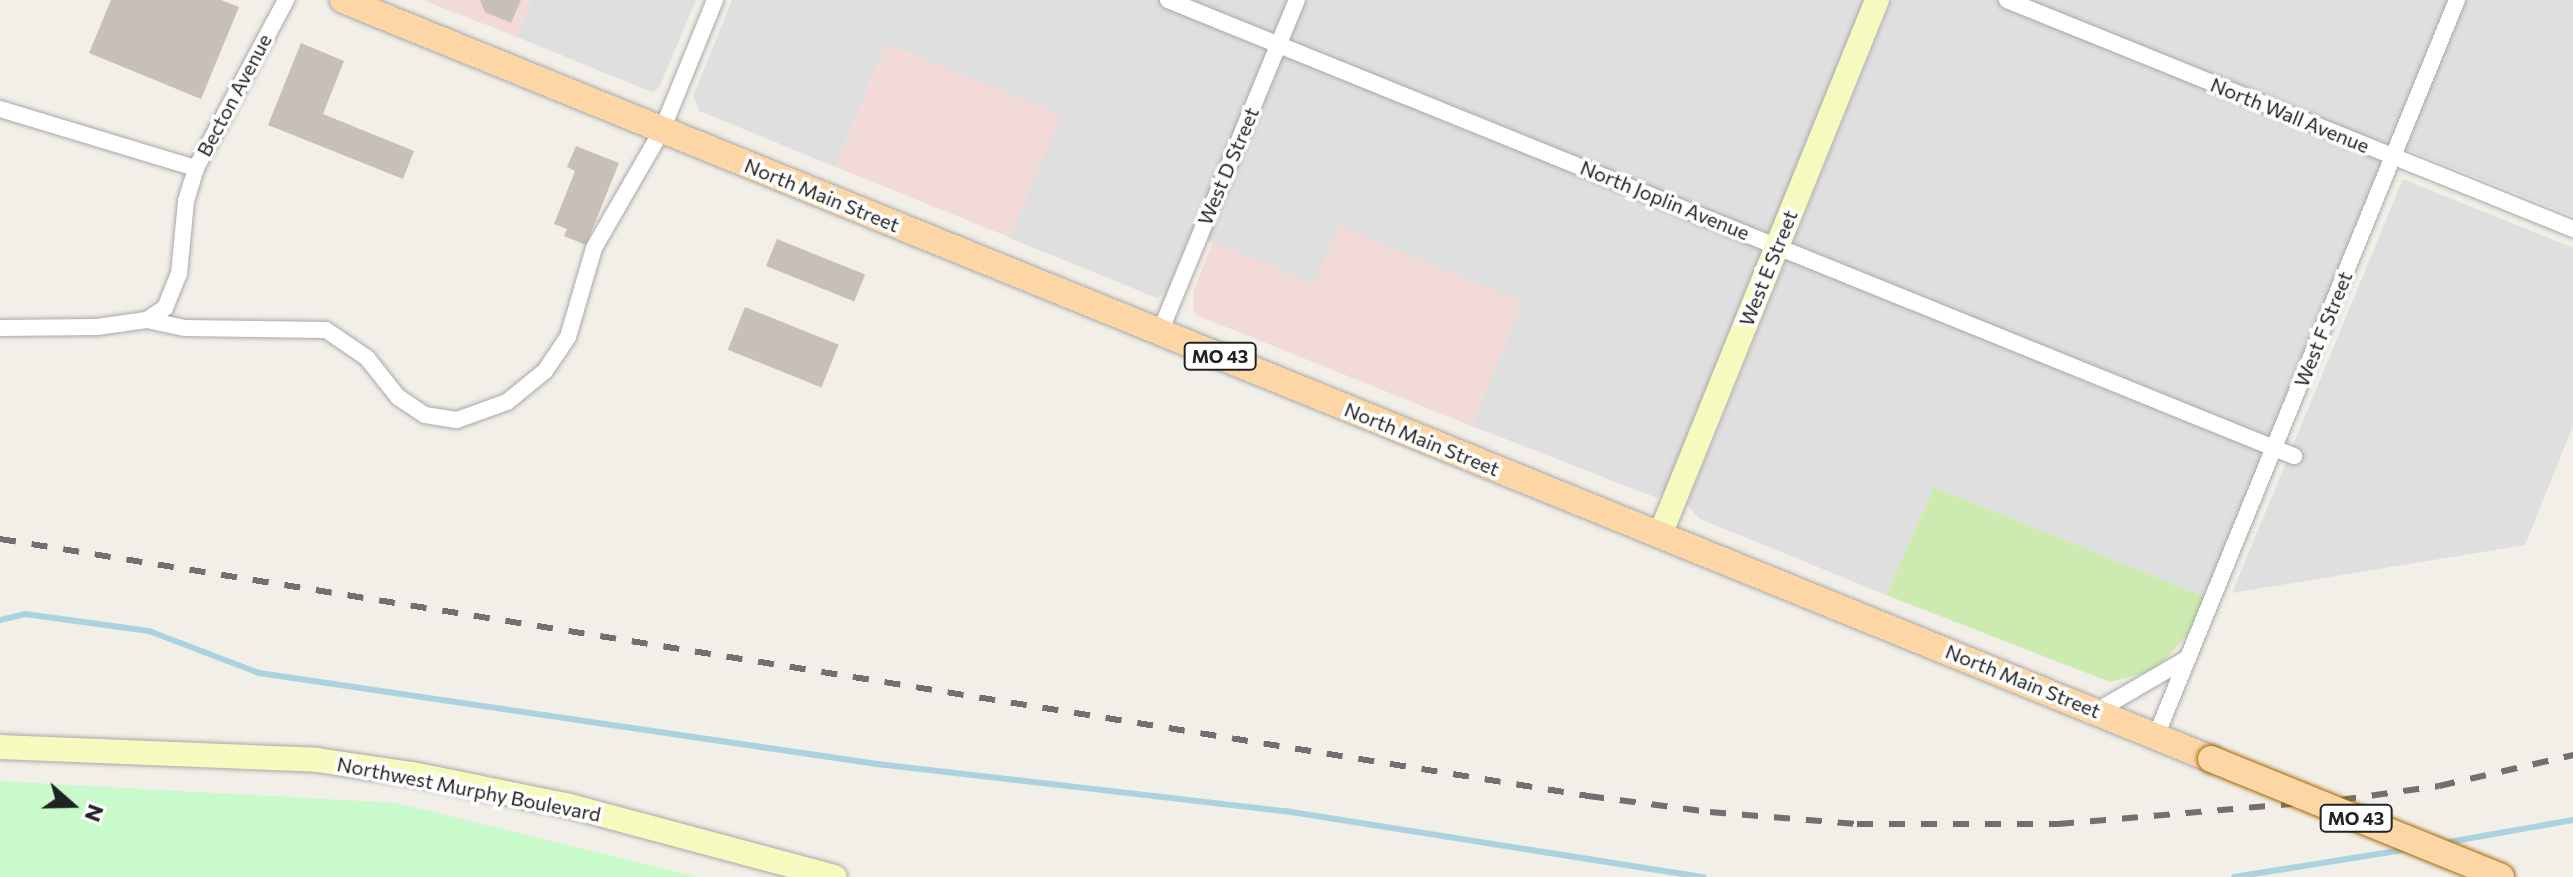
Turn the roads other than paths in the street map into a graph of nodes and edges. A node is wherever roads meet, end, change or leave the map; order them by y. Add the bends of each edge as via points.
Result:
1 (286, 0) edge
2 (343, 0) edge
3 (715, 0) edge
4 (1168, 0) edge
5 (1297, 0) edge
6 (1877, 0) edge
7 (2007, 0) edge
8 (2457, 0) edge
9 (1278, 45) junction
10 (0, 109) edge
11 (662, 130) junction
12 (2393, 157) junction
13 (196, 168) junction
14 (2573, 229) edge
15 (1777, 245) junction
16 (147, 320) junction
17 (0, 328) edge
18 (1160, 332) junction
19 (2275, 448) junction
20 (2294, 456) dead end
21 (1660, 535) junction
22 (2189, 657) junction
23 (2097, 711) junction
24 (2156, 736) junction
25 (0, 747) edge
26 (835, 877) edge
27 (2501, 877) edge

1 - 13 street, Becton Avenue
2 - 11 main road, North Main Street / MO 43
3 - 11 street
4 - 9 street, North Joplin Avenue
5 - 9 street, West D Street
6 - 15 street, West E Street
7 - 12 street, North Wall Avenue
8 - 12 street, West F Street
9 - 15 street, North Joplin Avenue
9 - 18 street, West D Street
10 - 13 street
11 - 16 street via 607,221 577,316 545,371 507,402 457,420 413,409 367,358 326,330 185,328
11 - 18 main road, North Main Street / MO 43
12 - 14 street, North Wall Avenue
12 - 19 street, West F Street
13 - 16 street, Becton Avenue via 186,201 176,285 165,308
15 - 19 street, North Joplin Avenue
15 - 21 street, West E Street
16 - 17 street via 97,327
18 - 21 main road, North Main Street / MO 43
19 - 20 street, North Joplin Avenue
19 - 22 street, West F Street
21 - 23 main road, North Main Street / MO 43
22 - 23 street
22 - 24 street, West F Street
23 - 24 main road, North Main Street / MO 43
24 - 27 main road, North Main Street / MO 43, bridge
25 - 26 street, Northwest Murphy Boulevard via 317,760 412,774 566,805

